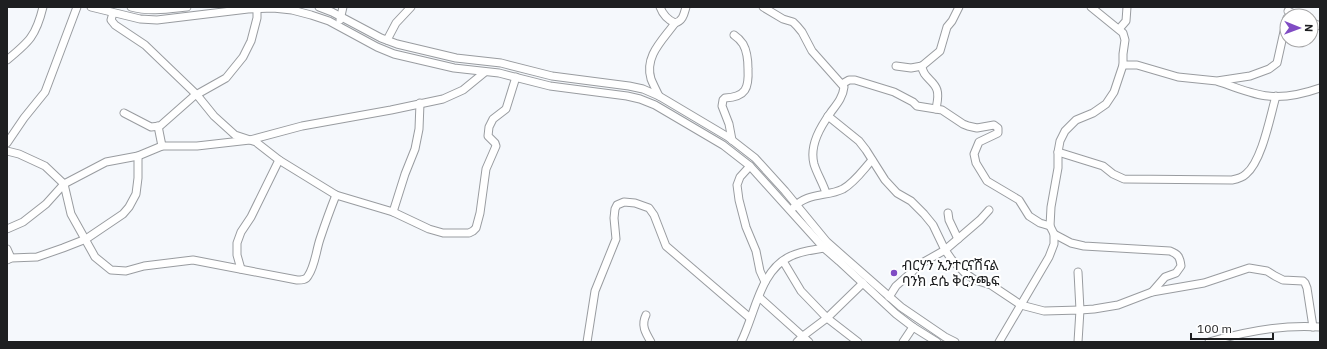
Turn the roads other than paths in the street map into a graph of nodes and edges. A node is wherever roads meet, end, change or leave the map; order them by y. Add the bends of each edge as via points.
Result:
1 (43, 7) edge
2 (77, 7) edge
3 (91, 7) edge
4 (131, 7) edge
5 (187, 7) edge
6 (319, 7) edge
7 (343, 7) edge
8 (411, 7) edge
9 (660, 7) edge
10 (686, 7) edge
11 (763, 7) edge
12 (959, 7) edge
13 (1091, 7) edge
14 (1127, 7) edge
15 (257, 8) junction
16 (113, 13) junction
17 (341, 16) junction
18 (675, 23) junction
19 (338, 26) junction
20 (1119, 29) junction
21 (734, 34) dead end
22 (387, 40) junction
23 (1280, 48) edge
24 (7, 60) edge
25 (1123, 65) junction
26 (896, 66) dead end
27 (922, 66) junction
28 (485, 72) junction
29 (516, 77) junction
30 (580, 79) junction
31 (1217, 81) junction
32 (842, 84) junction
33 (1320, 88) edge
34 (579, 89) junction
35 (197, 95) junction
36 (659, 96) junction
37 (1276, 96) junction
38 (420, 103) junction
39 (936, 109) junction
40 (124, 113) dead end
41 (828, 116) junction
42 (158, 126) junction
43 (250, 140) junction
44 (732, 140) junction
45 (7, 143) edge
46 (162, 146) junction
47 (7, 151) edge
48 (1058, 152) junction
49 (138, 156) junction
50 (279, 160) junction
51 (872, 160) junction
52 (750, 166) junction
53 (772, 177) junction
54 (766, 183) junction
55 (64, 184) junction
56 (826, 193) junction
57 (336, 195) junction
58 (796, 205) junction
59 (989, 210) dead end
60 (791, 211) junction
61 (393, 212) junction
62 (948, 213) dead end
63 (1050, 226) junction
64 (7, 229) edge
65 (1054, 234) junction
66 (86, 238) junction
67 (958, 239) junction
68 (824, 248) junction
69 (7, 249) edge
70 (945, 250) junction
71 (9, 259) edge
72 (783, 261) junction
73 (241, 269) junction
74 (1078, 272) dead end
75 (765, 282) junction
76 (863, 283) junction
77 (1152, 292) junction
78 (889, 297) junction
79 (759, 298) junction
80 (1021, 305) junction
81 (1080, 310) junction
82 (646, 315) dead end
83 (750, 318) junction
84 (827, 318) junction
85 (913, 327) junction
86 (1316, 327) edge
87 (803, 336) junction
88 (1225, 340) edge
89 (587, 342) edge
90 (651, 342) edge
91 (741, 342) edge
92 (797, 342) edge
93 (809, 342) edge
94 (858, 342) edge
95 (903, 342) edge
96 (937, 342) edge
97 (955, 342) edge
98 (999, 342) edge
99 (1078, 342) edge
100 (1209, 342) edge

1 - 24 street via 36,31 25,45
2 - 45 street via 45,92
3 - 16 street
4 - 5 street via 158,10
6 - 17 street
7 - 17 street
8 - 22 street via 396,23
9 - 18 street via 669,20
10 - 18 street via 682,19
11 - 32 street via 793,22 802,32 812,51
12 - 27 street via 947,27 940,51
13 - 20 street
14 - 20 street via 1126,21
15 - 16 street via 157,20
15 - 19 street via 311,14
15 - 35 street via 257,18 243,57 226,78
16 - 35 street via 111,20 116,25 145,45
17 - 19 street
17 - 22 street
18 - 36 street via 658,45 649,64 651,78
19 - 28 street via 394,54 454,68
20 - 25 street via 1125,40
21 - 44 street via 743,44 748,59 749,81 740,95 725,98 722,103
22 - 30 street via 456,58 501,63 552,76
23 - 31 street via 1277,63 1269,69 1250,76
25 - 31 street via 1137,65 1178,77
25 - 48 street via 1114,92 1106,104 1076,120 1065,131
26 - 27 street
27 - 39 street via 922,71 937,89
28 - 29 street
28 - 38 street via 463,90 443,99
29 - 34 street via 550,86
29 - 61 street via 506,109 493,118 489,126 488,136 496,146 486,169 476,228 469,233 443,233 429,230
30 - 34 street
30 - 36 street via 643,89
31 - 37 street via 1267,96
32 - 39 street via 849,80 862,82 894,92 917,106
32 - 41 street via 842,96
33 - 37 street via 1302,94
34 - 52 street via 627,96 655,105 723,145
35 - 42 street via 164,124
35 - 43 street via 214,116 235,135
36 - 44 street
37 - 48 street via 1258,158 1249,172 1240,178 1124,179 1103,166
38 - 43 street via 302,126
38 - 61 street via 415,150
39 - 63 street via 968,126 977,128 991,125 998,128 998,133 976,146 976,163 987,181 1019,200 1029,216
40 - 42 street via 151,127
41 - 51 street via 858,141
41 - 56 street via 818,132 814,158
42 - 46 street
43 - 46 street via 197,146
43 - 50 street
44 - 53 street via 755,158
46 - 49 street
47 - 55 street via 45,166
48 - 63 street
49 - 55 street via 106,162
49 - 66 street via 138,178 133,201 123,214
50 - 57 street
50 - 73 street via 237,243
51 - 56 street via 849,185
51 - 70 street via 893,189 911,201 933,225
52 - 54 street
52 - 75 street via 740,177 737,185 746,227
53 - 54 street
53 - 58 street
54 - 60 street
55 - 64 street via 46,204 23,222
55 - 66 street via 71,214
56 - 58 street via 803,199
57 - 61 street
57 - 73 street via 312,269 306,279 297,280
58 - 60 street
58 - 78 street via 827,242
59 - 67 street
60 - 68 street
62 - 67 street
63 - 65 street
65 - 77 street via 1071,243 1084,246 1175,253 1180,258 1181,266 1176,273 1165,277
65 - 80 street via 1054,244 1049,257
66 - 71 street via 42,255
66 - 73 street via 95,257 111,270 126,271 144,266 194,260
67 - 70 street
68 - 72 street via 796,254
68 - 76 street
69 - 71 street
70 - 78 street via 922,263 896,286
70 - 80 street via 964,273
72 - 75 street
72 - 84 street via 801,291
74 - 81 street
75 - 79 street
76 - 84 street
76 - 85 street
77 - 81 street via 1118,306
77 - 86 street via 1204,283 1250,268 1267,271 1283,280 1305,283
78 - 97 street
79 - 83 street
79 - 87 street
80 - 81 street via 1044,310
80 - 98 street
81 - 99 street
82 - 90 street via 643,326
83 - 89 street via 666,246 649,208 624,202 615,209 616,239 595,291
83 - 91 street
84 - 87 street
84 - 94 street
85 - 95 street
85 - 96 street
86 - 88 street via 1270,328
87 - 92 street
87 - 93 street
88 - 100 street

